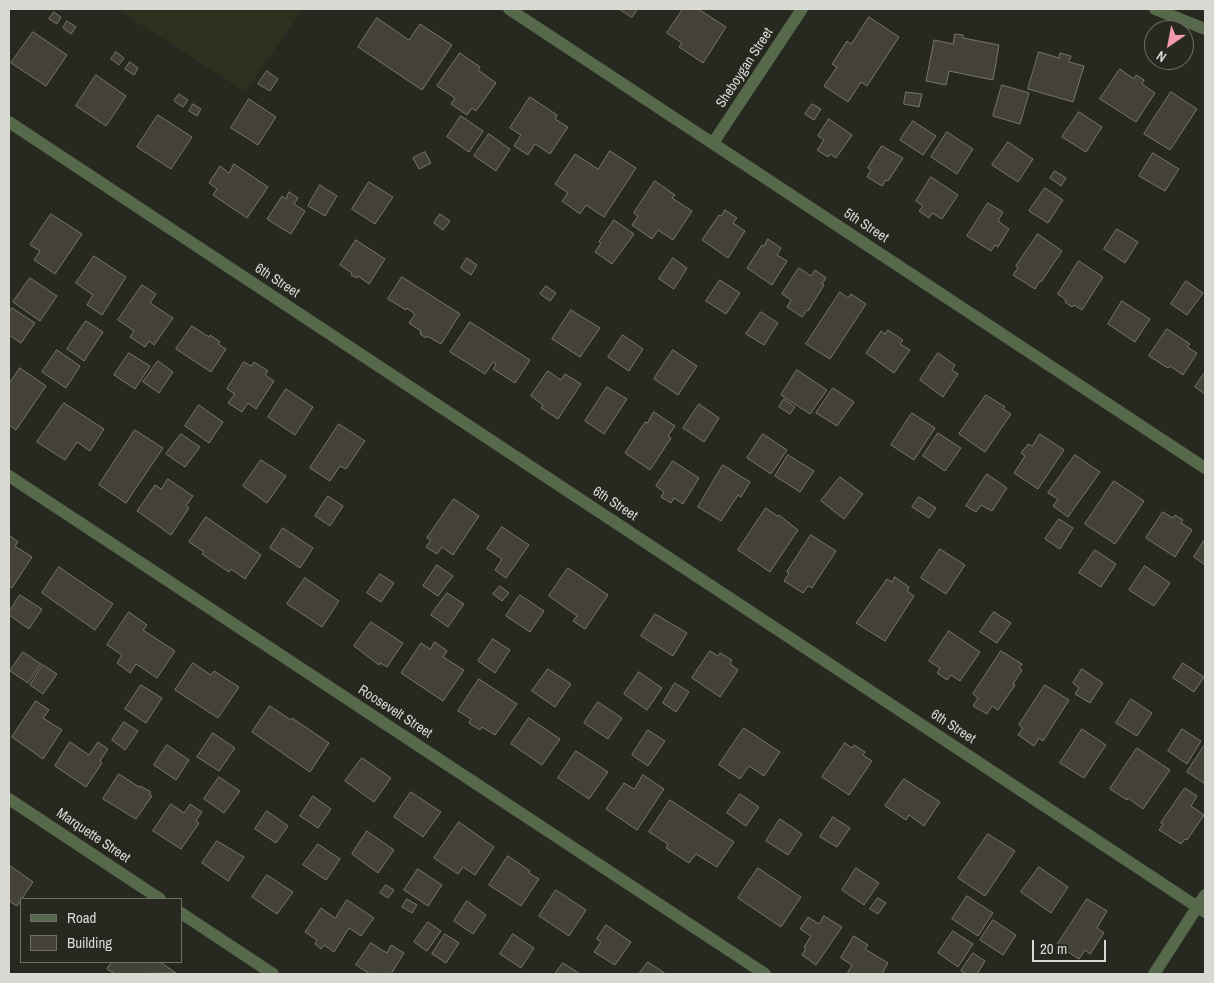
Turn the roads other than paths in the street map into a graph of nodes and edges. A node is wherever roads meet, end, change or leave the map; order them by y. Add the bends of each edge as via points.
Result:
1 (510, 9) edge
2 (802, 9) edge
3 (1155, 9) edge
4 (1205, 29) edge
5 (9, 122) edge
6 (713, 143) junction
7 (1205, 468) edge
8 (9, 476) edge
9 (9, 798) edge
10 (1205, 895) edge
11 (159, 898) edge
12 (1201, 909) edge
13 (182, 914) edge
14 (273, 974) edge
15 (765, 974) edge
16 (1154, 974) edge

1 - 6 street, 5th Street
2 - 6 street, Sheboygan Street
3 - 4 street
5 - 12 street, 6th Street
6 - 7 street, 5th Street
8 - 15 street, Roosevelt Street
9 - 11 street, Marquette Street
10 - 12 street
12 - 16 street
13 - 14 street

